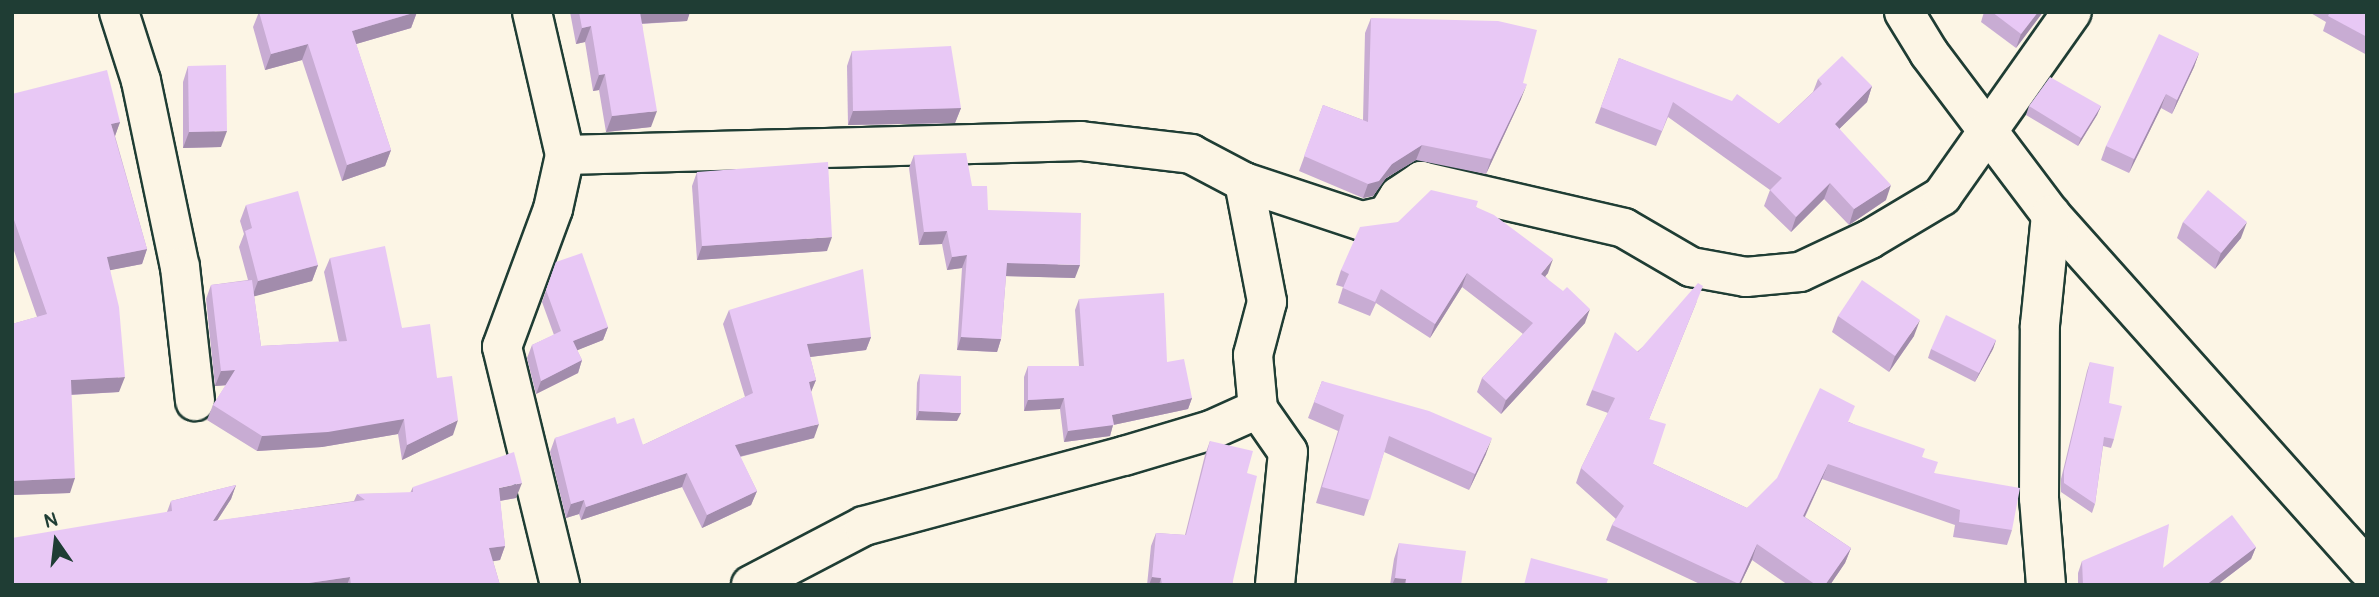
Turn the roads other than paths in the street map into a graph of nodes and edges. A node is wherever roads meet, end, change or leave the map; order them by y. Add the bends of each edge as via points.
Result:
1 (119, 12) edge
2 (532, 12) edge
3 (1904, 12) edge
4 (2072, 12) edge
5 (1987, 131) junction
6 (565, 155) junction
7 (1244, 182) junction
8 (2051, 215) junction
9 (195, 401) dead end
10 (1258, 409) junction
11 (2367, 568) edge
12 (560, 585) edge
13 (751, 585) edge
14 (1275, 585) edge
15 (2046, 585) edge

1 - 9 street via 141,81 180,267
2 - 6 street
3 - 5 street
4 - 5 street
5 - 7 street via 1942,196 1870,239 1800,272 1746,277 1691,267 1624,228 1421,181 1399,196 1387,215 1362,221
5 - 8 street
6 - 7 street via 1081,141 1191,154
6 - 12 street via 553,209 502,347
7 - 10 street via 1266,302 1253,355
8 - 11 street
8 - 15 street via 2040,324 2039,498
10 - 13 street via 1211,430 1149,449 864,526
10 - 14 street via 1288,452

